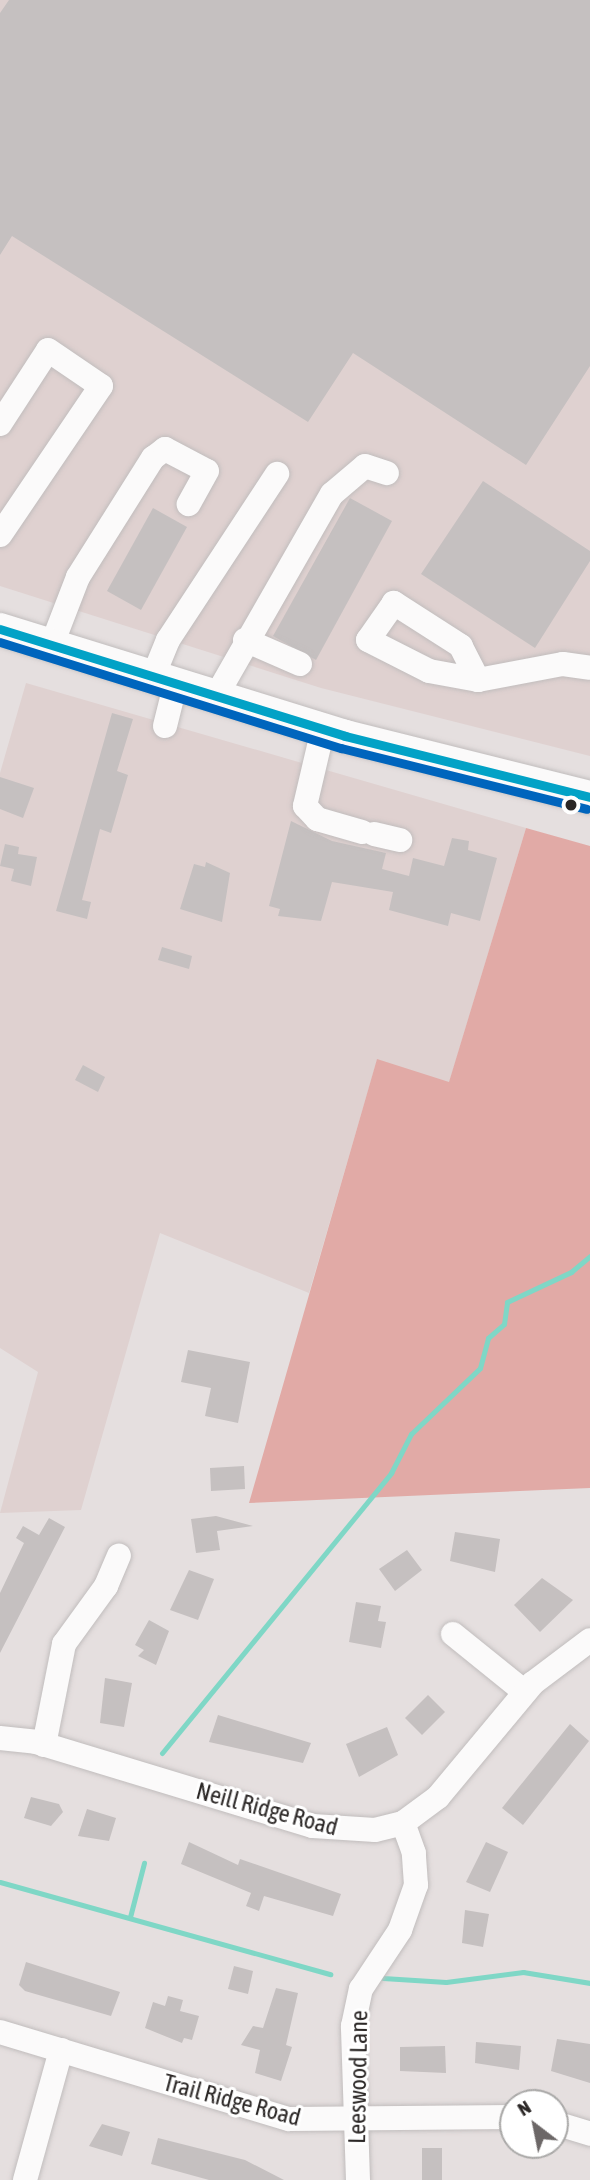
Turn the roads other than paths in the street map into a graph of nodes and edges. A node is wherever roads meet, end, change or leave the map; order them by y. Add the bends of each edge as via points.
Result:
1 (0, 424) edge
2 (387, 473) dead end
3 (277, 474) dead end
4 (189, 505) dead end
5 (0, 535) edge
6 (0, 629) edge
7 (245, 639) junction
8 (51, 647) junction
9 (300, 664) dead end
10 (590, 668) edge
11 (478, 680) dead end
12 (163, 682) junction
13 (215, 698) junction
14 (165, 726) dead end
15 (323, 729) junction
16 (590, 797) edge
17 (400, 841) dead end
18 (119, 1556) dead end
19 (453, 1633) dead end
20 (590, 1640) edge
21 (525, 1692) junction
22 (0, 1738) edge
23 (44, 1745) junction
24 (402, 1823) junction
25 (0, 2032) edge
26 (61, 2050) junction
27 (499, 2117) edge
28 (356, 2121) junction
29 (569, 2127) edge
30 (590, 2134) edge
31 (25, 2180) edge
32 (358, 2180) edge

1 - 5 street via 48,350 101,386
2 - 7 street via 365,466 332,494
3 - 12 street via 168,640
4 - 8 street via 207,471 165,449 153,458 78,577
6 - 8 main road
7 - 9 street
7 - 13 street
8 - 12 main road
10 - 11 street via 563,664
12 - 13 main road
12 - 14 street
13 - 15 main road
15 - 16 main road
15 - 17 street via 305,806 317,819
18 - 23 street via 106,1586 64,1644
19 - 21 street
20 - 21 street via 558,1660
21 - 24 street via 457,1777
22 - 23 street, Neill Ridge Road
23 - 24 street, Neill Ridge Road via 334,1830
24 - 28 street, Leeswood Lane via 414,1853 416,1885 400,1930 366,1978 356,2006
25 - 26 street, Trail Ridge Road
26 - 28 street, Trail Ridge Road via 289,2119
26 - 31 street
27 - 28 street, Trail Ridge Road
28 - 32 street, Leeswood Lane
29 - 30 street

